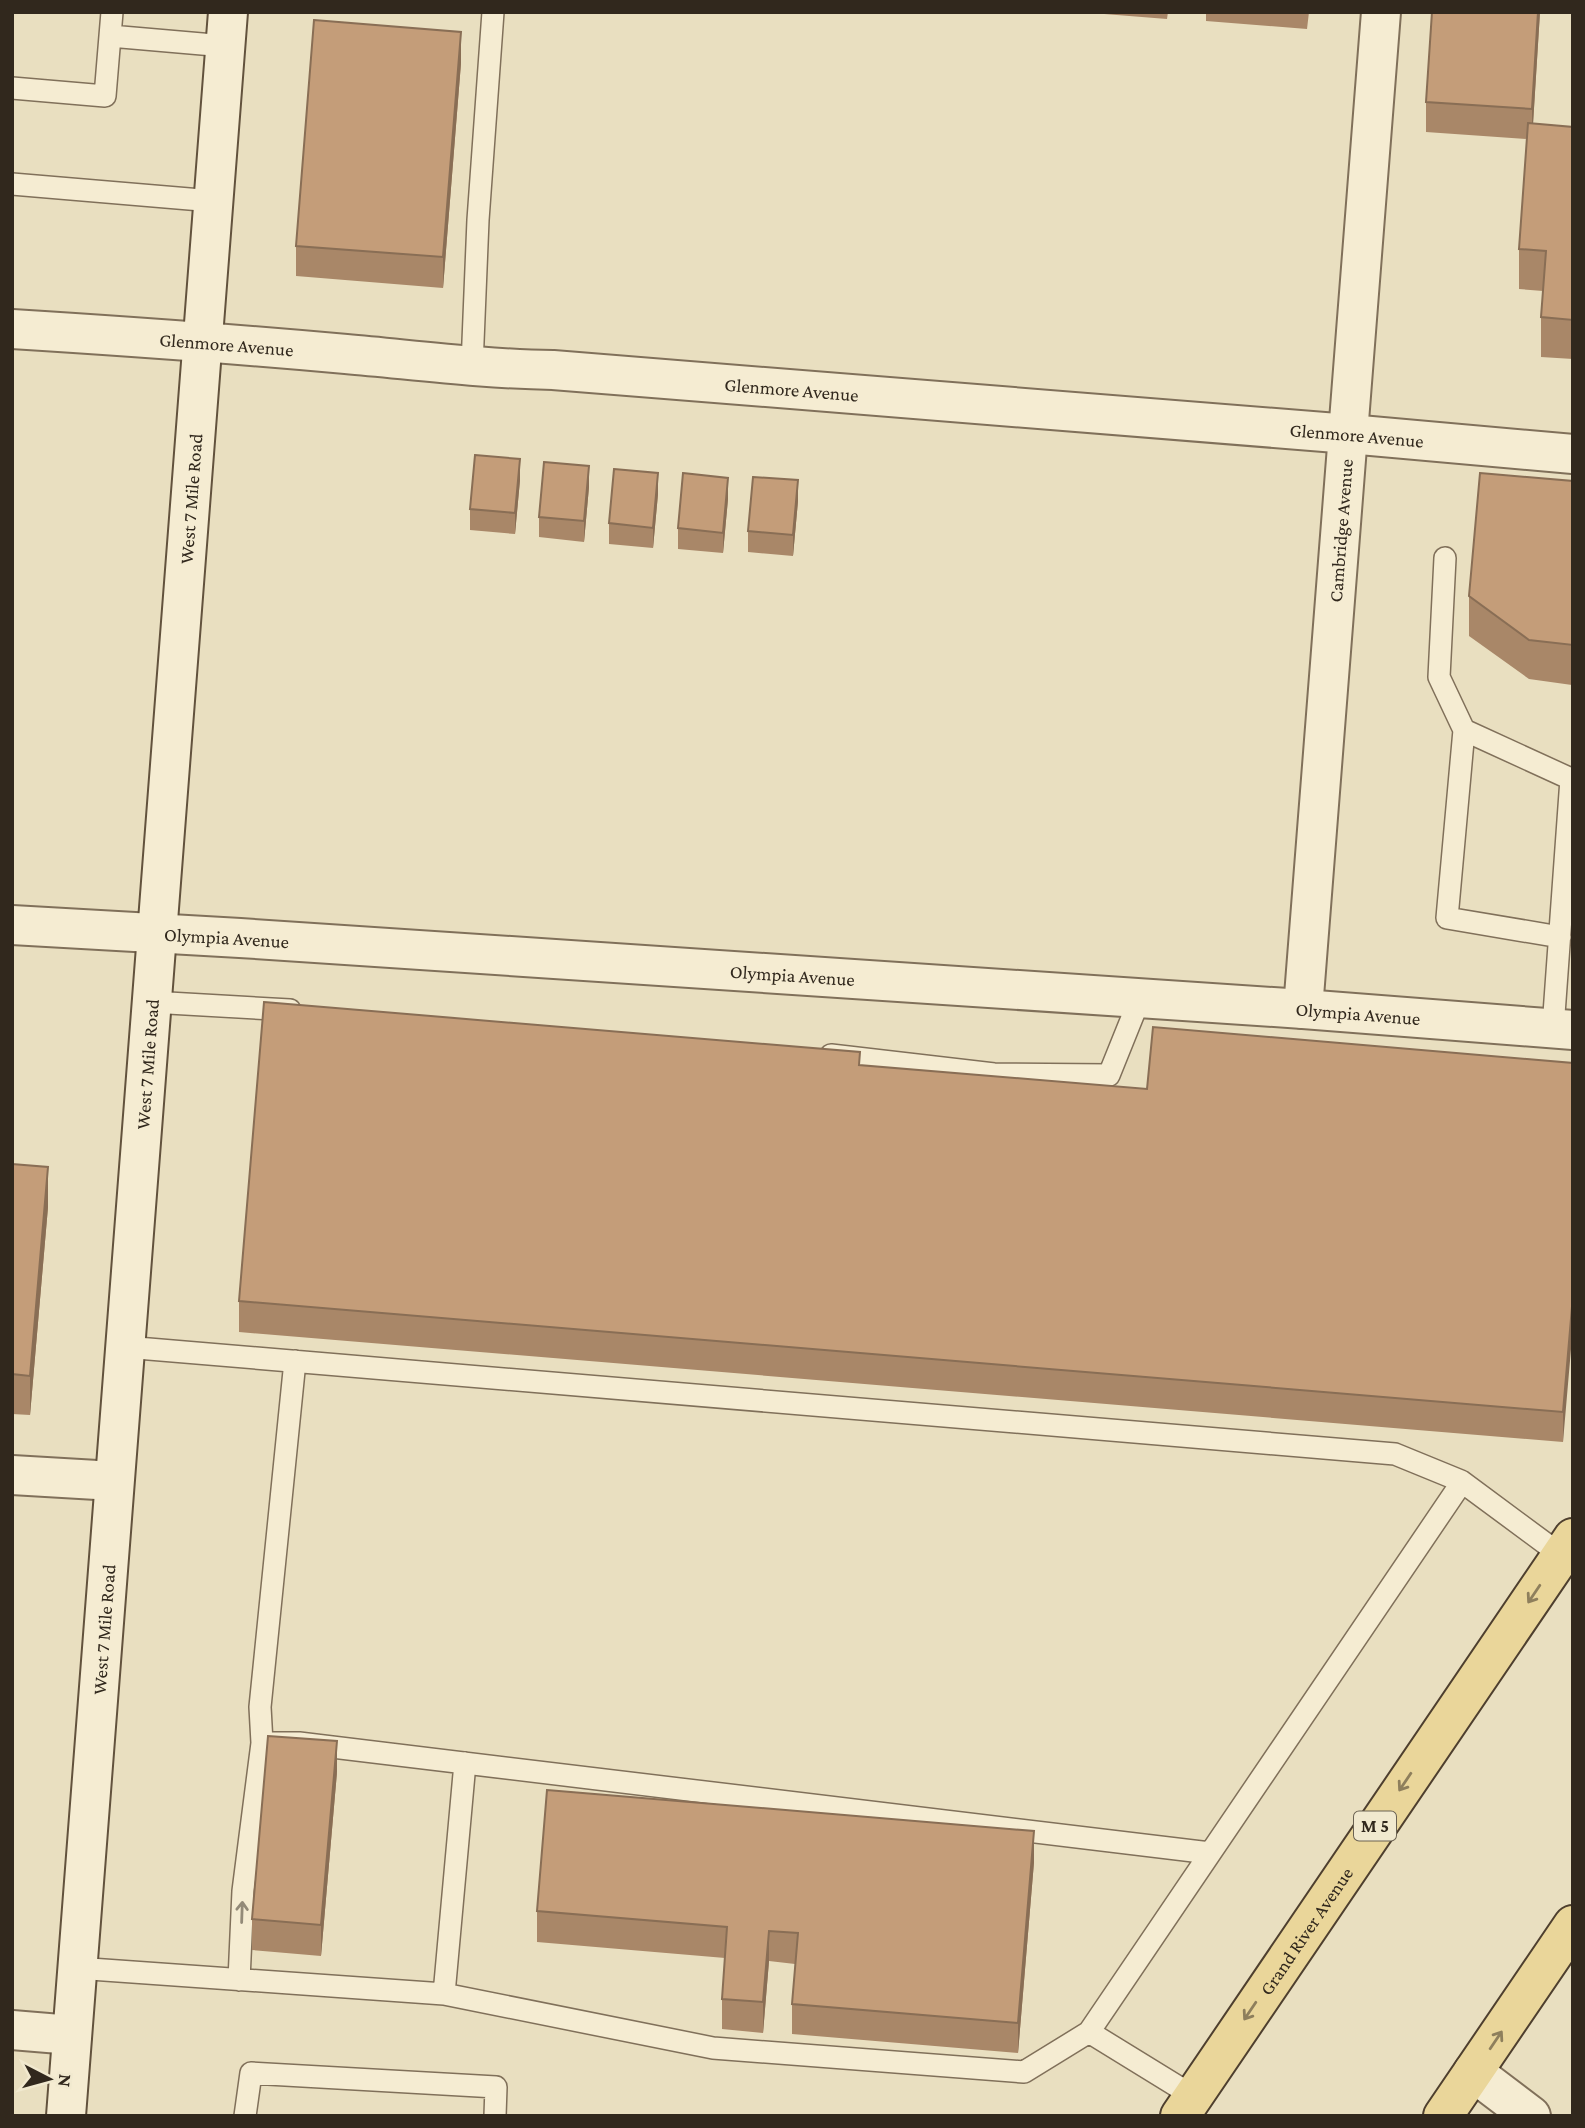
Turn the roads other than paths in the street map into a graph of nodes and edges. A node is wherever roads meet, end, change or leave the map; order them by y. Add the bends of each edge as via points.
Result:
1 (112, 12) edge
2 (493, 12) edge
3 (1381, 12) edge
4 (227, 29) edge
5 (110, 36) junction
6 (12, 88) edge
7 (12, 184) edge
8 (213, 201) junction
9 (12, 329) edge
10 (202, 342) junction
11 (472, 366) junction
12 (1349, 434) junction
13 (1573, 454) edge
14 (1445, 558) dead end
15 (1464, 730) junction
16 (12, 925) edge
17 (156, 932) junction
18 (1560, 937) junction
19 (1140, 998) junction
20 (150, 1002) junction
21 (1303, 1009) junction
22 (309, 1011) edge
23 (1563, 1029) edge
24 (814, 1052) edge
25 (125, 1347) junction
26 (295, 1361) junction
27 (12, 1475) edge
28 (114, 1481) junction
29 (1462, 1482) junction
30 (1567, 1547) edge
31 (262, 1743) junction
32 (465, 1763) junction
33 (1210, 1853) junction
34 (1573, 1925) edge
35 (76, 1968) junction
36 (239, 1980) junction
37 (444, 1994) junction
38 (12, 2030) edge
39 (1089, 2032) junction
40 (72, 2035) junction
41 (1473, 2072) junction
42 (1186, 2106) edge
43 (66, 2116) edge
44 (245, 2116) edge
45 (495, 2116) edge
46 (1443, 2116) edge
47 (1531, 2116) edge

1 - 5 lane
2 - 11 lane
3 - 12 street, Cambridge Avenue
4 - 5 lane
4 - 8 street, West 7 Mile Road
5 - 6 lane via 105,96
7 - 8 lane
8 - 10 street, West 7 Mile Road
9 - 10 street, Glenmore Avenue
10 - 11 street, Glenmore Avenue
10 - 17 street, West 7 Mile Road
11 - 12 street, Glenmore Avenue
12 - 13 street, Glenmore Avenue
12 - 21 street, Cambridge Avenue
14 - 15 lane via 1439,677
15 - 18 lane via 1571,779
15 - 18 lane via 1447,918
16 - 17 street, Olympia Avenue
17 - 19 street, Olympia Avenue
17 - 20 street, West 7 Mile Road
18 - 23 lane
19 - 21 street, Olympia Avenue
19 - 24 lane via 1109,1075 995,1074
20 - 22 lane
20 - 25 street, West 7 Mile Road
21 - 23 street, Olympia Avenue
25 - 26 lane
25 - 28 street, West 7 Mile Road
26 - 29 lane via 1395,1454
26 - 31 lane via 260,1707
27 - 28 street
28 - 35 street, West 7 Mile Road
29 - 30 lane
29 - 33 lane
30 -> 42 main road, Grand River Avenue / M 5
31 - 32 lane
36 -> 31 lane via 243,1891
32 - 33 lane
32 - 37 lane
33 - 39 lane
41 -> 34 main road
35 - 36 lane
35 - 40 street, West 7 Mile Road
36 - 37 lane
37 - 39 lane via 713,2048 1024,2072
38 - 40 street
39 - 42 lane
40 - 43 street, West 7 Mile Road
41 - 46 main road
41 - 47 street
44 - 45 lane via 251,2073 496,2087

